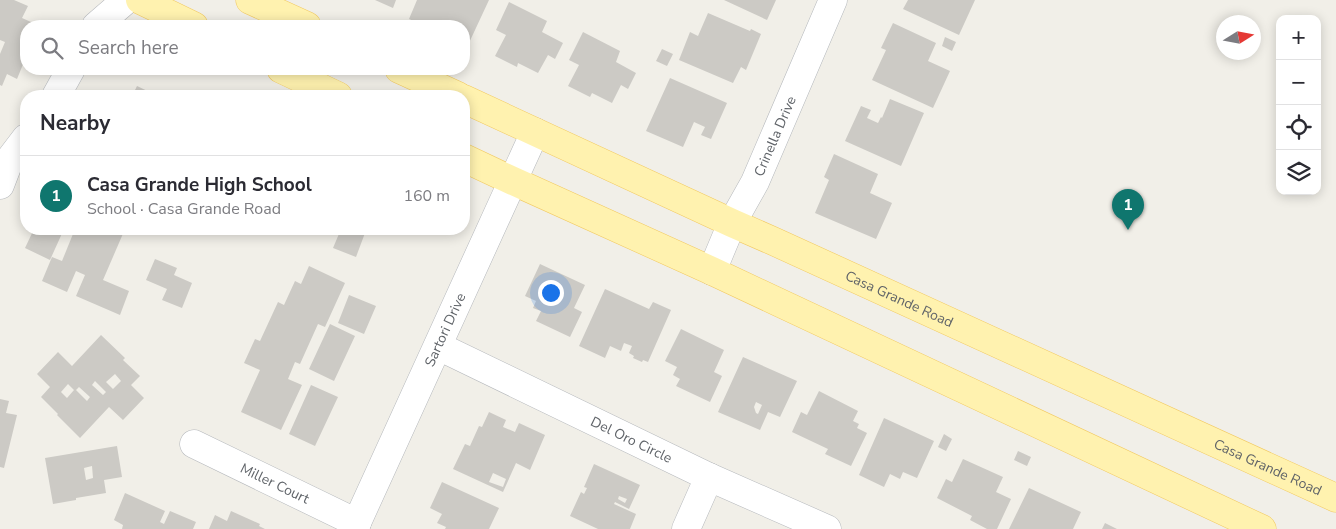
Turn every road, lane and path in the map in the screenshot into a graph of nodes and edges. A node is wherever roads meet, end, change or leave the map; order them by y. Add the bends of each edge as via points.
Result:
1 (126, 0) edge
2 (140, 0) edge
3 (250, 0) edge
4 (833, 0) edge
5 (103, 20) edge
6 (182, 20) edge
7 (294, 20) edge
8 (68, 75) edge
9 (294, 75) edge
10 (412, 75) edge
11 (59, 90) edge
12 (325, 90) edge
13 (445, 90) edge
14 (470, 102) edge
15 (535, 132) junction
16 (20, 146) edge
17 (470, 161) edge
18 (513, 181) junction
19 (0, 185) edge
20 (732, 223) junction
21 (712, 271) junction
22 (438, 346) junction
23 (194, 444) dead end
24 (708, 477) junction
25 (1336, 498) edge
26 (355, 526) edge
27 (686, 529) edge
28 (827, 529) edge
29 (1262, 529) edge

1 - 5 street
2 - 6 main road
3 - 7 main road
4 - 20 street, Crinella Drive via 755,182
8 - 11 street
9 - 12 main road
10 - 13 main road
14 - 15 main road, Casa Grande Road
15 - 18 street, Sartori Drive
15 - 20 main road, Casa Grande Road
16 - 19 street via 10,159
17 - 18 main road
18 - 21 main road
18 - 22 street, Sartori Drive
20 - 21 street, Crinella Drive
20 - 25 main road, Casa Grande Road
21 - 29 main road
22 - 24 street, Del Oro Circle
22 - 26 street, Sartori Drive
23 - 26 street, Miller Court
24 - 27 street
24 - 28 street, Del Oro Circle

